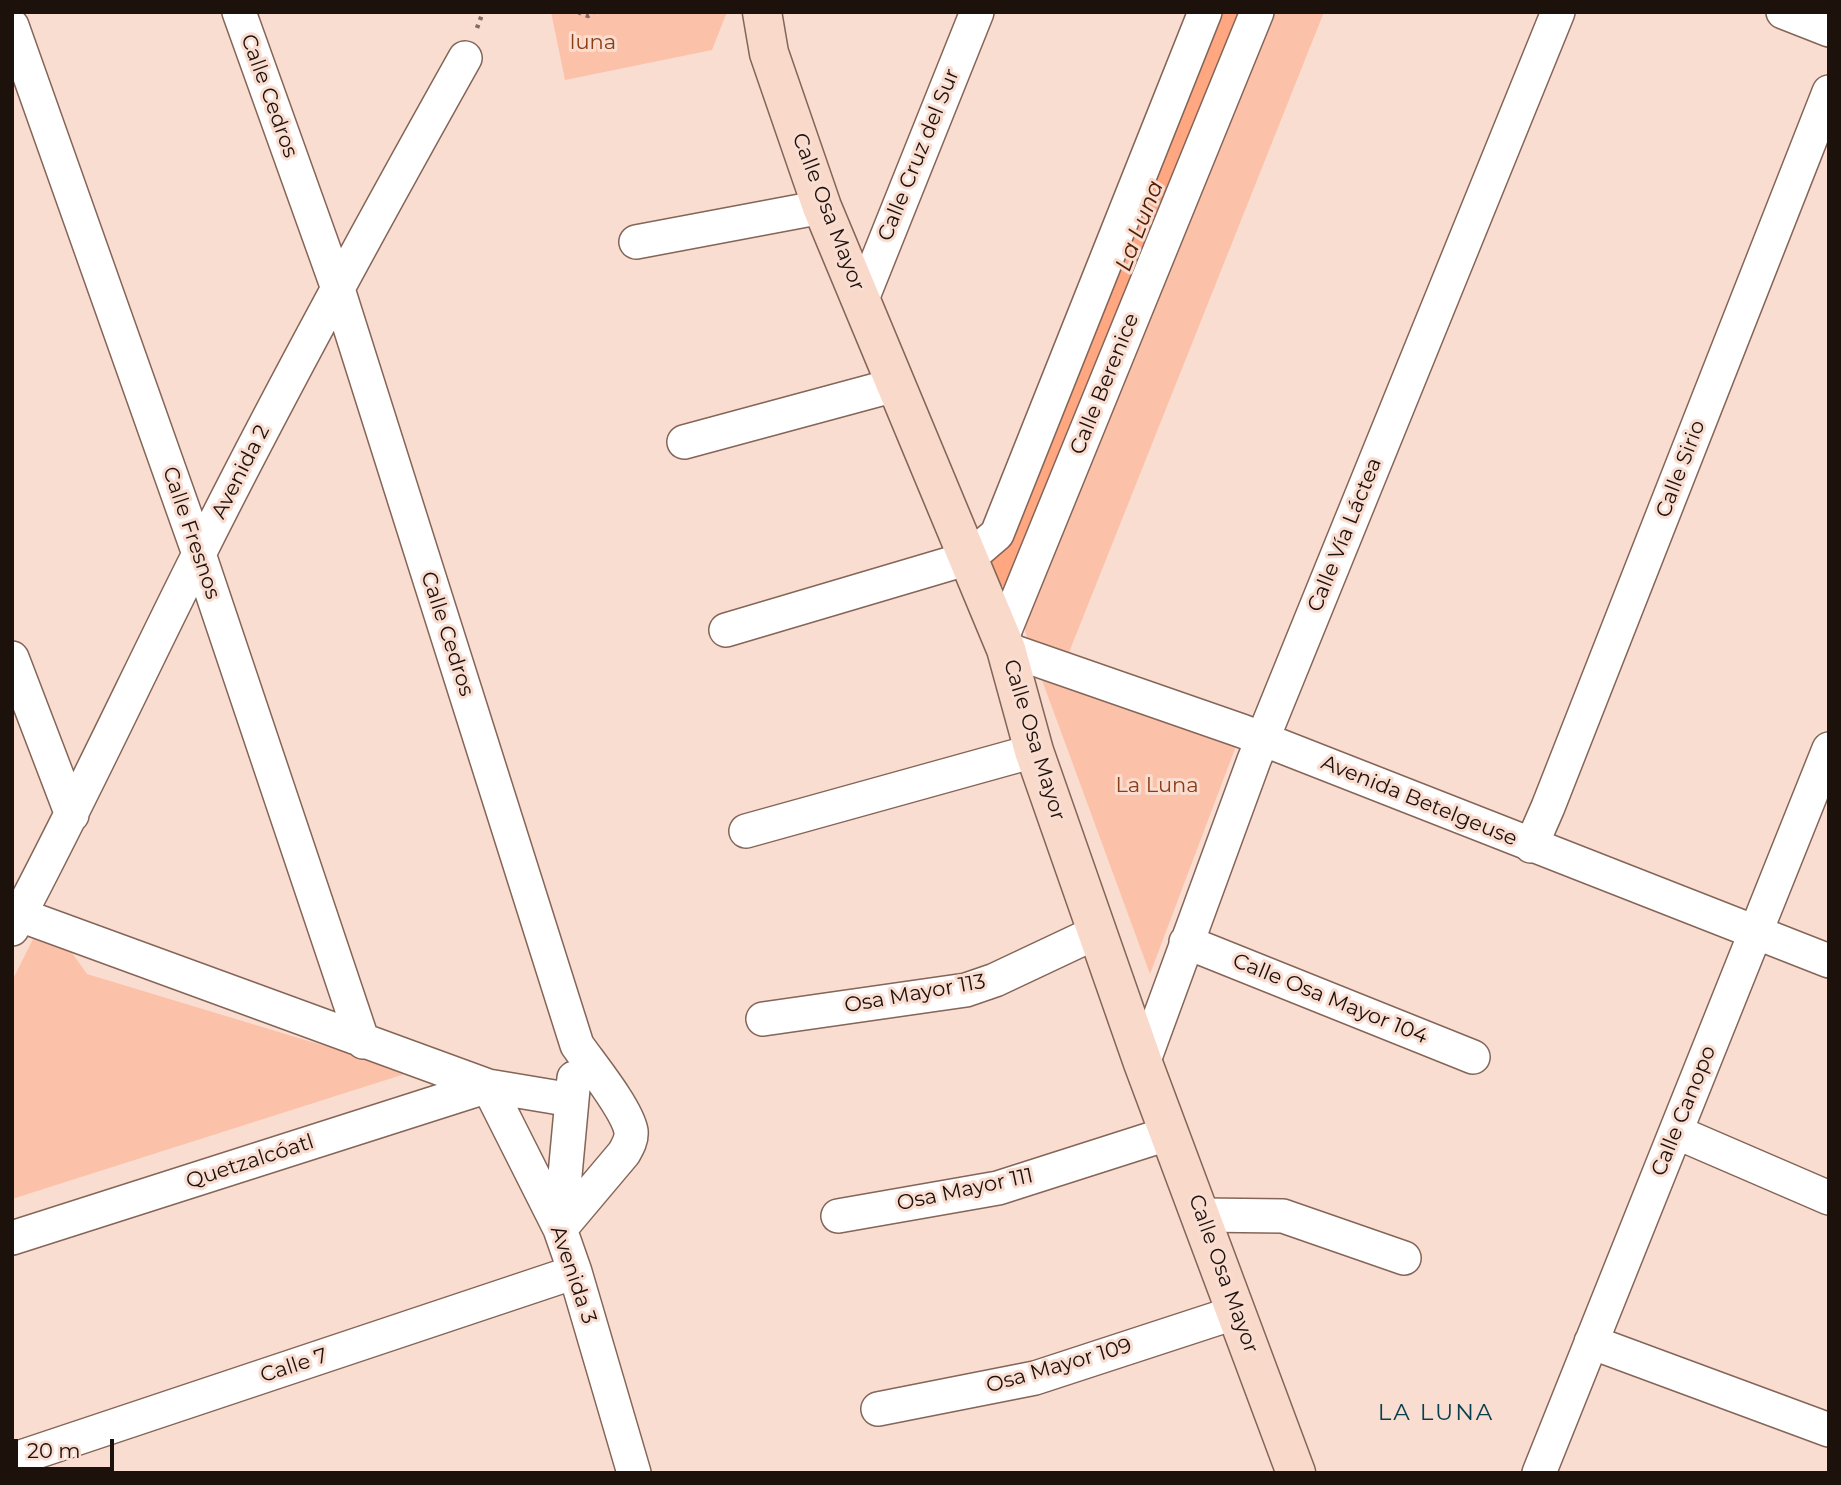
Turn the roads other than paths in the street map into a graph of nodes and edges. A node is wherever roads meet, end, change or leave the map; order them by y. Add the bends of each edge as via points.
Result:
1 (239, 12) edge
2 (762, 12) edge
3 (977, 12) edge
4 (1205, 12) edge
5 (1257, 12) edge
6 (1558, 12) edge
7 (1783, 12) edge
8 (12, 26) edge
9 (1829, 30) edge
10 (465, 58) dead end
11 (1829, 92) edge
12 (822, 207) junction
13 (636, 242) dead end
14 (337, 286) junction
15 (862, 299) junction
16 (895, 385) junction
17 (684, 442) dead end
18 (199, 554) junction
19 (969, 558) junction
20 (726, 630) dead end
21 (1004, 645) junction
22 (12, 658) edge
23 (1262, 739) junction
24 (1829, 749) edge
25 (1034, 751) junction
26 (72, 815) junction
27 (746, 831) dead end
28 (1531, 846) junction
29 (15, 919) edge
30 (1099, 931) junction
31 (1755, 932) junction
32 (1186, 942) junction
33 (1829, 961) edge
34 (764, 1019) dead end
35 (363, 1042) junction
36 (577, 1045) junction
37 (1473, 1057) dead end
38 (1143, 1063) junction
39 (488, 1086) junction
40 (572, 1100) junction
41 (1676, 1132) junction
42 (1170, 1133) junction
43 (1829, 1198) edge
44 (1202, 1215) junction
45 (838, 1216) dead end
46 (560, 1228) junction
47 (12, 1238) edge
48 (1404, 1258) dead end
49 (575, 1272) junction
50 (1237, 1312) junction
51 (1591, 1342) junction
52 (878, 1409) dead end
53 (1829, 1430) edge
54 (12, 1460) edge
55 (634, 1473) edge
56 (1296, 1473) edge
57 (1539, 1473) edge

1 - 14 street, Calle Cedros
2 - 12 street, Calle Osa Mayor via 769,53
3 - 15 street, Calle Cruz del Sur
4 - 19 street via 997,534
5 - 21 street, Calle Berenice
6 - 23 street, Calle Vía Láctea
7 - 9 street
8 - 18 street, Calle Fresnos
10 - 14 street, Avenida 2
11 - 28 street, Calle Sirio
12 - 13 street
12 - 15 street, Calle Osa Mayor
14 - 18 street, Avenida 2
14 - 36 street, Calle Cedros
15 - 16 street, Calle Osa Mayor
16 - 17 street
16 - 19 street, Calle Osa Mayor
18 - 26 street, Avenida 2
18 - 35 street, Calle Fresnos
19 - 20 street
19 - 21 street, Calle Osa Mayor
21 - 23 street, Avenida Betelgeuse
21 - 25 street, Calle Osa Mayor
22 - 26 street
23 - 28 street, Avenida Betelgeuse
23 - 32 street, Calle Vía Láctea
24 - 31 street, Calle Canopo
25 - 27 street
25 - 30 street, Calle Osa Mayor
26 - 29 street, Avenida 2
28 - 31 street, Avenida Betelgeuse
29 - 35 street
30 - 34 street, Osa Mayor 113 via 966,990
30 - 38 street, Calle Osa Mayor
31 - 33 street, Avenida Betelgeuse
31 - 41 street, Calle Canopo
32 - 37 street, Calle Osa Mayor 104
32 - 38 street, Calle Vía Láctea
35 - 39 street
36 - 40 street
36 - 46 street, Calle Cedros via 619,1107 631,1130 630,1142
38 - 42 street, Calle Osa Mayor
39 - 40 street
39 - 46 street, Avenida 3
39 - 47 street, Quetzalcóatl
40 - 46 street
41 - 43 street
41 - 51 street, Calle Canopo
42 - 44 street, Calle Osa Mayor
42 - 45 street, Osa Mayor 111 via 998,1188
44 - 48 street via 1283,1216
44 - 50 street, Calle Osa Mayor
46 - 49 street, Avenida 3
49 - 54 street, Calle 7
49 - 55 street, Avenida 3
50 - 52 street, Osa Mayor 109 via 1035,1378
50 - 56 street, Calle Osa Mayor
51 - 53 street
51 - 57 street, Calle Canopo

